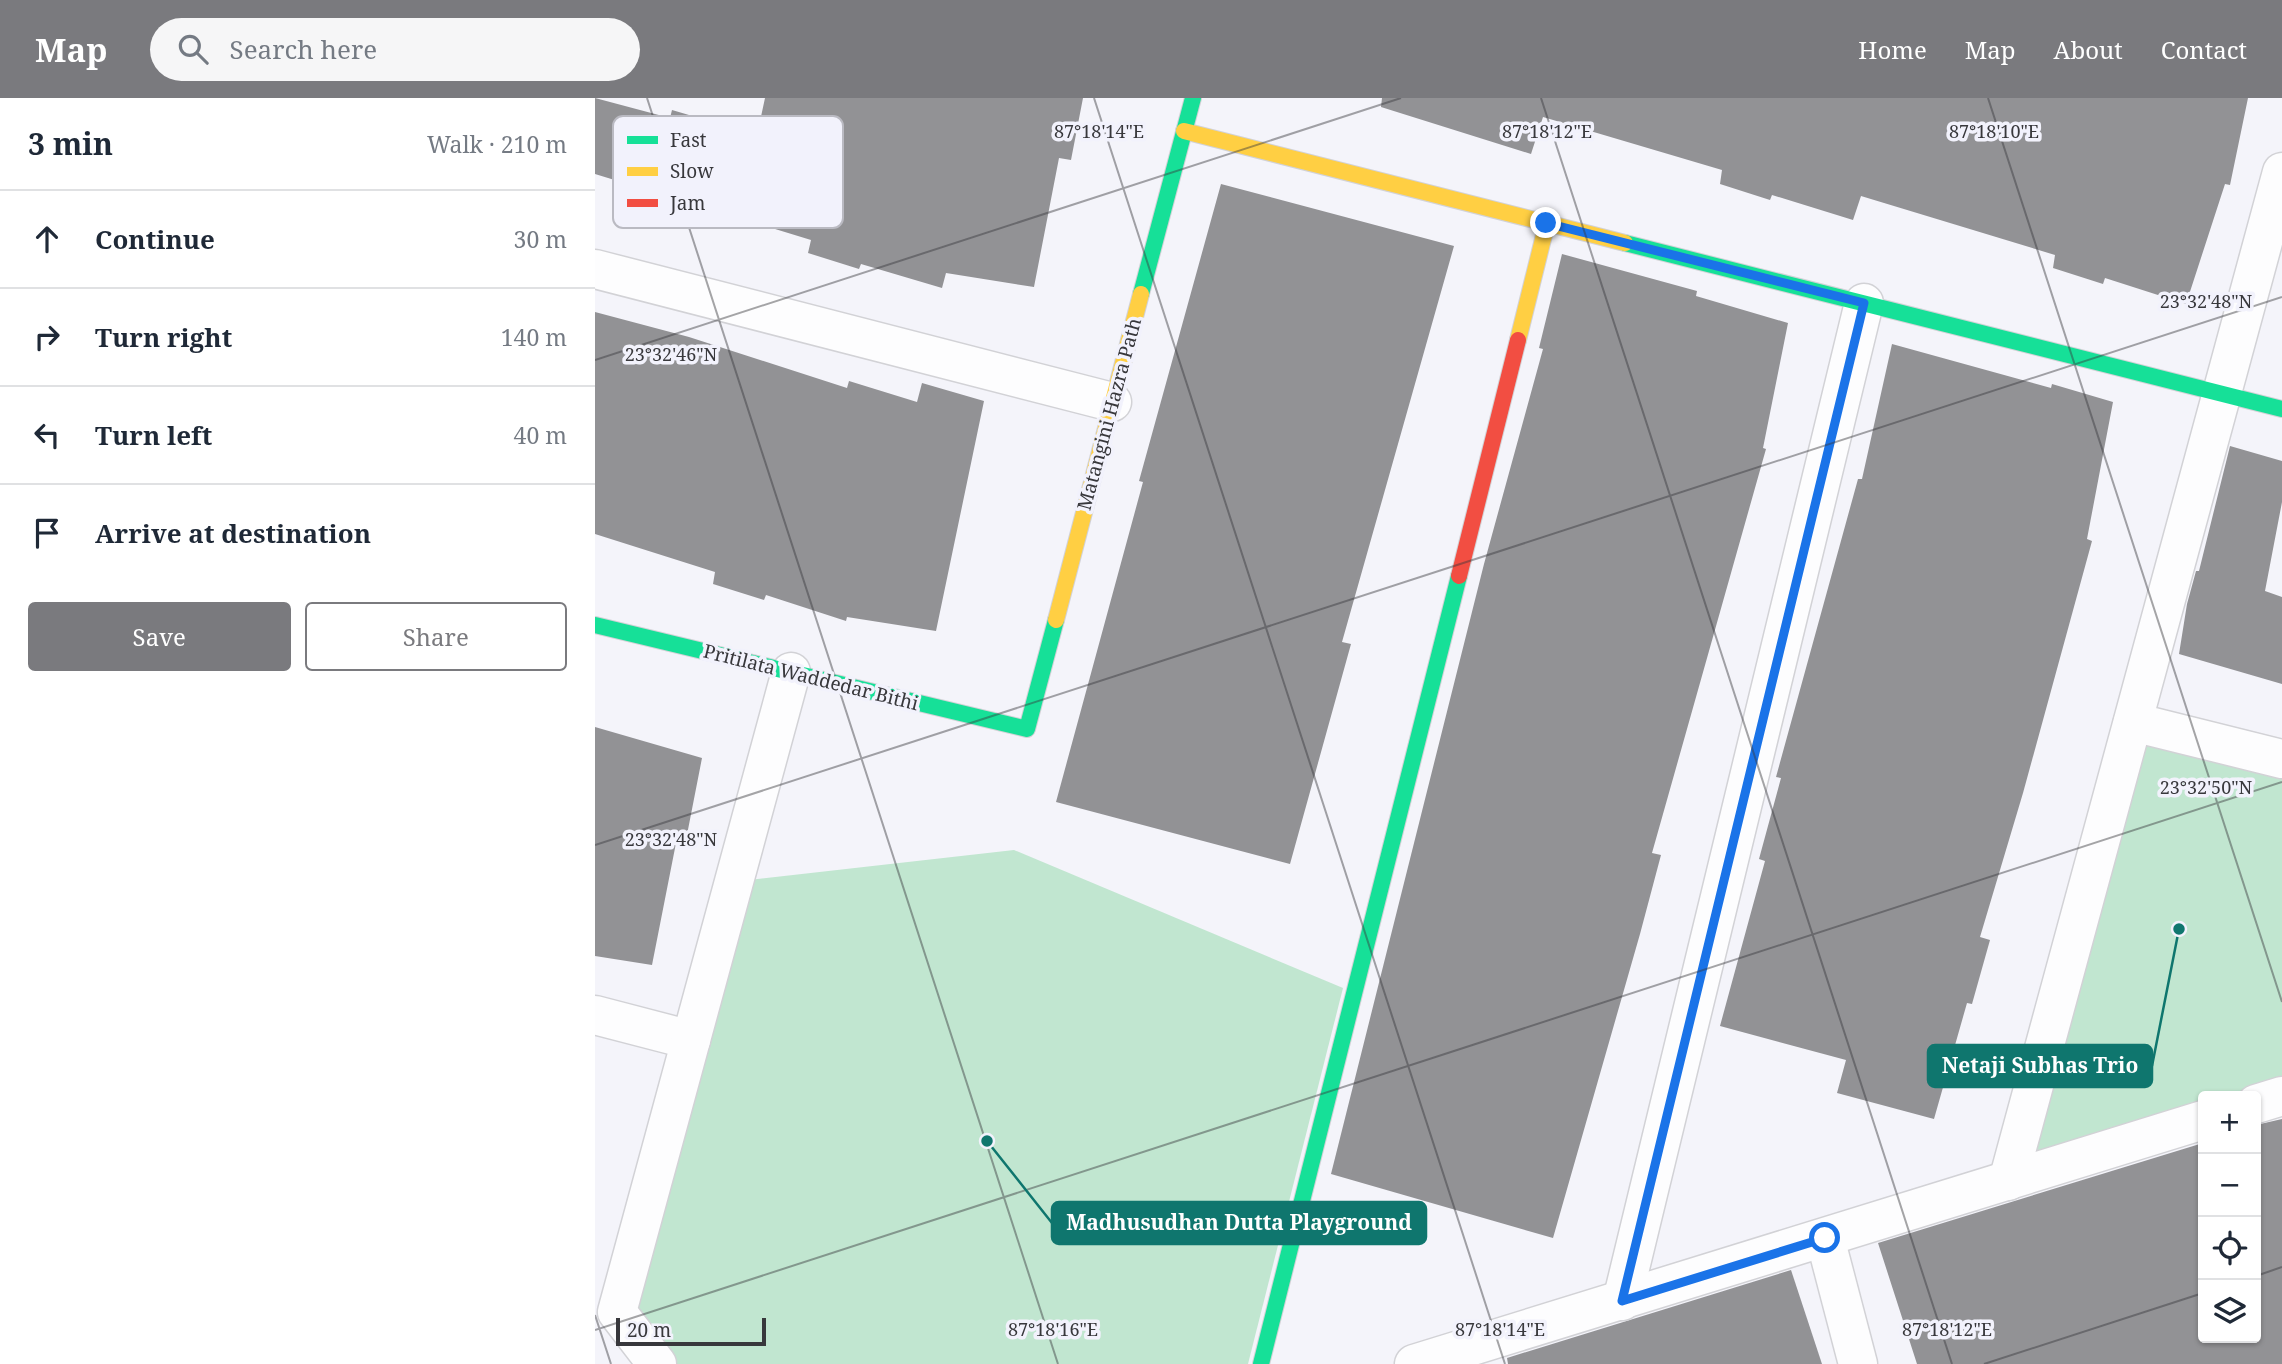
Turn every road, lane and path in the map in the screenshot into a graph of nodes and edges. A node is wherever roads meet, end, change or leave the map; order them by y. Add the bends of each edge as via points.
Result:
1 (1193, 98) edge
2 (1184, 131) junction
3 (2282, 172) edge
4 (1546, 223) junction
5 (595, 269) edge
6 (1864, 303) junction
7 (2222, 394) junction
8 (1112, 402) junction
9 (2282, 409) edge
10 (595, 625) edge
11 (791, 673) junction
12 (2133, 722) junction
13 (1027, 729) joint
14 (2282, 759) edge
15 (595, 1015) edge
16 (691, 1040) junction
17 (2282, 1096) edge
18 (2261, 1102) edge
19 (2198, 1122) edge
20 (2008, 1181) junction
21 (1825, 1238) junction
22 (1622, 1301) junction
23 (657, 1364) edge
24 (1261, 1364) edge
25 (1414, 1364) edge
26 (1858, 1364) edge

1 - 2 street, Matangini Hazra Path
2 - 4 street
2 - 8 street, Matangini Hazra Path
3 - 7 street
4 - 6 street
4 - 24 street
5 - 8 street
6 - 7 street
6 - 22 street
7 - 9 street
7 - 12 street
8 - 13 street, Matangini Hazra Path
10 - 11 street, Pritilata Waddedar Bithi
11 - 13 street, Pritilata Waddedar Bithi
11 - 16 street
12 - 14 street
12 - 20 street
15 - 16 street
16 - 23 street via 617,1312
17 - 18 street
19 - 20 street
20 - 21 street
21 - 22 street
21 - 26 street
22 - 25 street

